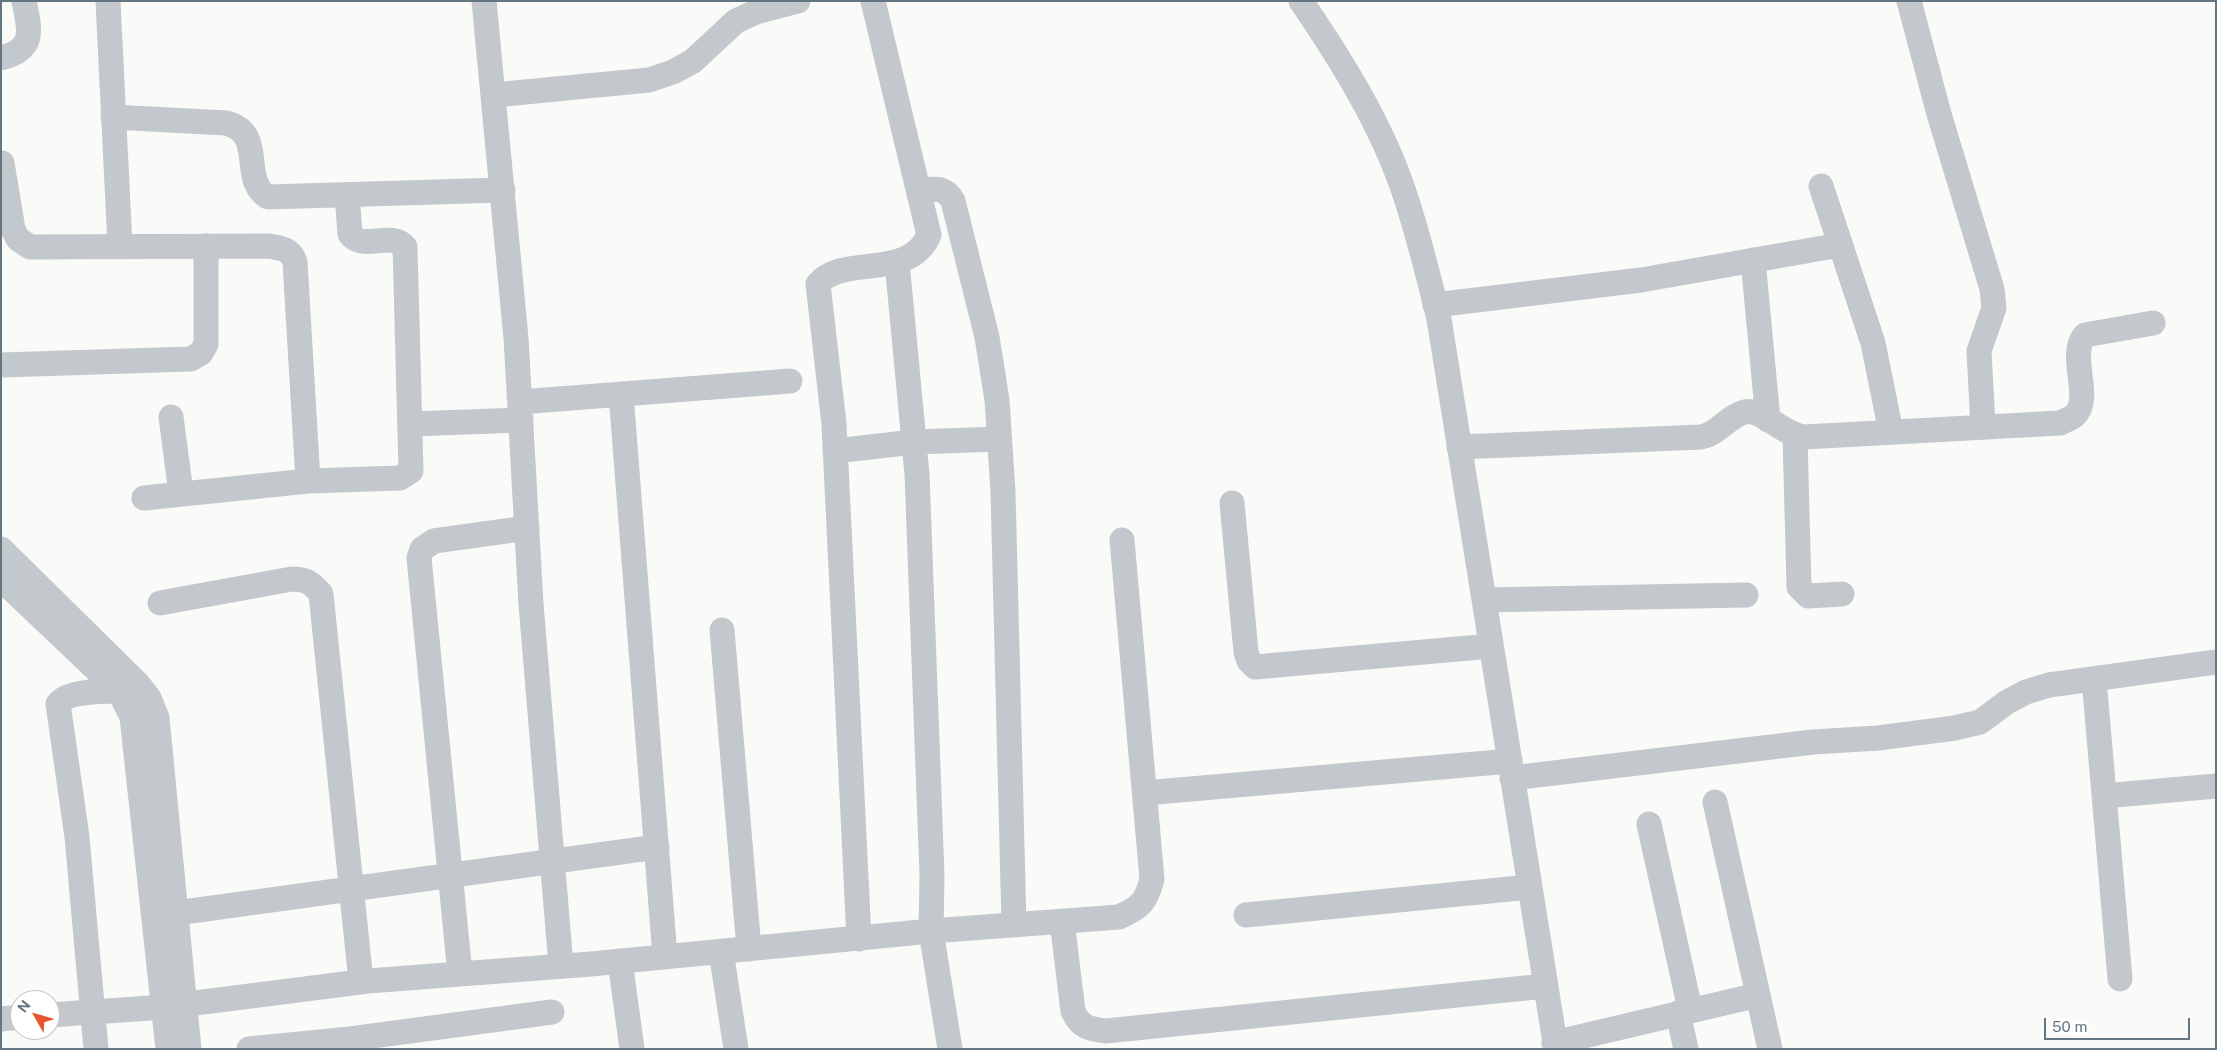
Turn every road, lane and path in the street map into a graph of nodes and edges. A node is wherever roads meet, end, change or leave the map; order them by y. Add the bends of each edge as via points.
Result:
1 (24, 1) edge
2 (108, 1) edge
3 (484, 1) edge
4 (798, 1) edge
5 (874, 1) edge
6 (1301, 1) edge
7 (1909, 1) edge
8 (1, 58) edge
9 (494, 95) junction
10 (113, 117) junction
11 (2, 163) edge
12 (1820, 186) dead end
13 (503, 190) junction
14 (919, 190) junction
15 (347, 195) junction
16 (1840, 245) junction
17 (120, 246) junction
18 (206, 246) junction
19 (1753, 260) junction
20 (897, 262) junction
21 (1435, 305) junction
22 (2153, 322) dead end
23 (1, 365) edge
24 (790, 381) dead end
25 (621, 394) junction
26 (520, 411) junction
27 (171, 417) dead end
28 (1768, 420) junction
29 (411, 424) junction
30 (1983, 427) junction
31 (1891, 432) junction
32 (1795, 436) junction
33 (999, 439) junction
34 (914, 442) junction
35 (1459, 446) junction
36 (835, 451) junction
37 (308, 481) junction
38 (181, 493) junction
39 (144, 498) dead end
40 (1232, 503) dead end
41 (527, 528) junction
42 (1122, 540) dead end
43 (1, 549) edge
44 (1, 579) edge
45 (1842, 594) dead end
46 (1746, 595) dead end
47 (1484, 600) junction
48 (160, 603) dead end
49 (722, 630) dead end
50 (1491, 646) junction
51 (2216, 662) edge
52 (2094, 679) junction
53 (119, 691) junction
54 (1511, 770) junction
55 (2216, 786) edge
56 (1145, 794) junction
57 (2104, 796) junction
58 (1715, 802) dead end
59 (1649, 824) dead end
60 (656, 847) junction
61 (553, 862) junction
62 (450, 875) junction
63 (351, 888) junction
64 (1530, 888) junction
65 (176, 913) junction
66 (1246, 915) dead end
67 (1062, 921) junction
68 (1014, 925) junction
69 (931, 931) junction
70 (859, 939) junction
71 (749, 948) junction
72 (721, 951) junction
73 (665, 956) junction
74 (620, 961) junction
75 (561, 966) junction
76 (460, 974) junction
77 (2120, 979) dead end
78 (361, 982) junction
79 (1545, 986) junction
80 (1758, 995) junction
81 (174, 1006) junction
82 (1684, 1011) junction
83 (94, 1012) junction
84 (552, 1012) dead end
85 (60, 1014) edge
86 (1555, 1046) edge
87 (96, 1049) edge
88 (168, 1049) edge
89 (189, 1049) edge
90 (249, 1049) edge
91 (632, 1049) edge
92 (736, 1049) edge
93 (950, 1049) edge
94 (1686, 1049) edge
95 (1770, 1049) edge

1 - 8 street via 29,37 24,47 14,55
2 - 10 street
3 - 9 street
4 - 9 street via 756,12 736,22 693,61 649,80
5 - 14 street
6 - 21 street via 1329,42 1368,111 1403,188
7 - 30 street via 1992,289 1994,308 1979,351
9 - 13 street
10 - 15 street via 236,125 248,139 255,179 261,193 268,197
10 - 17 street
11 - 17 street via 12,229 18,240 30,247
12 - 16 street
13 - 15 street
13 - 26 street
14 - 20 street via 928,234 925,244 916,253
14 - 33 street via 943,189 953,201 987,337 997,400
15 - 29 street via 349,227 354,239 395,240 404,247
16 - 19 street
16 - 31 street via 1873,343
17 - 18 street
18 - 23 street via 206,344 201,353 191,359
18 - 37 street via 269,246 284,248 293,254
19 - 21 street via 1641,280
19 - 28 street
20 - 34 street
20 - 36 street via 830,274 818,284
21 - 35 street
22 - 30 street via 2085,335 2080,341 2081,405 2073,417 2060,423
24 - 25 street
25 - 26 street
25 - 60 street
26 - 29 street
26 - 41 street
27 - 38 street
28 - 32 street
28 - 35 street via 1758,414 1744,412 1701,437
29 - 37 street via 412,467 405,477
30 - 31 street
31 - 32 street
32 - 45 street via 1799,587 1808,596
33 - 34 street
33 - 68 street via 1010,702
34 - 36 street
34 - 69 street via 932,875
35 - 47 street
36 - 70 street
37 - 38 street
38 - 39 street
40 - 50 street via 1246,652 1254,667
41 - 61 street
41 - 62 street via 434,541 422,549 419,558
42 - 56 street
43 - 65 street via 149,698 157,718
44 - 53 street
46 - 47 street
47 - 50 street
48 - 63 street via 292,579 308,582 322,594
49 - 71 street
50 - 54 street
51 - 52 street
52 - 54 street via 2048,685 2026,692 1980,722 1955,728 1878,738
52 - 57 street
53 - 81 street via 127,703 134,729
53 - 83 street via 71,696 58,704 77,837
54 - 56 street
54 - 64 street
55 - 57 street
56 - 67 street via 1152,879 1147,897 1136,909 1119,917
57 - 77 street
58 - 80 street
59 - 82 street
60 - 61 street
60 - 73 street
61 - 62 street
61 - 75 street
62 - 63 street
62 - 76 street
63 - 65 street
63 - 78 street
64 - 66 street
64 - 79 street
65 - 81 street
67 - 68 street
67 - 79 street via 1073,1011 1078,1022 1087,1029 1116,1030
68 - 69 street
69 - 70 street
69 - 93 street
70 - 71 street
71 - 72 street
72 - 73 street
72 - 92 street
73 - 74 street
74 - 75 street
74 - 91 street
75 - 76 street
76 - 78 street
78 - 81 street
79 - 86 street
80 - 82 street
80 - 95 street
81 - 83 street
81 - 88 street
81 - 89 street
82 - 86 street
82 - 94 street
83 - 85 street
83 - 87 street
84 - 90 street

